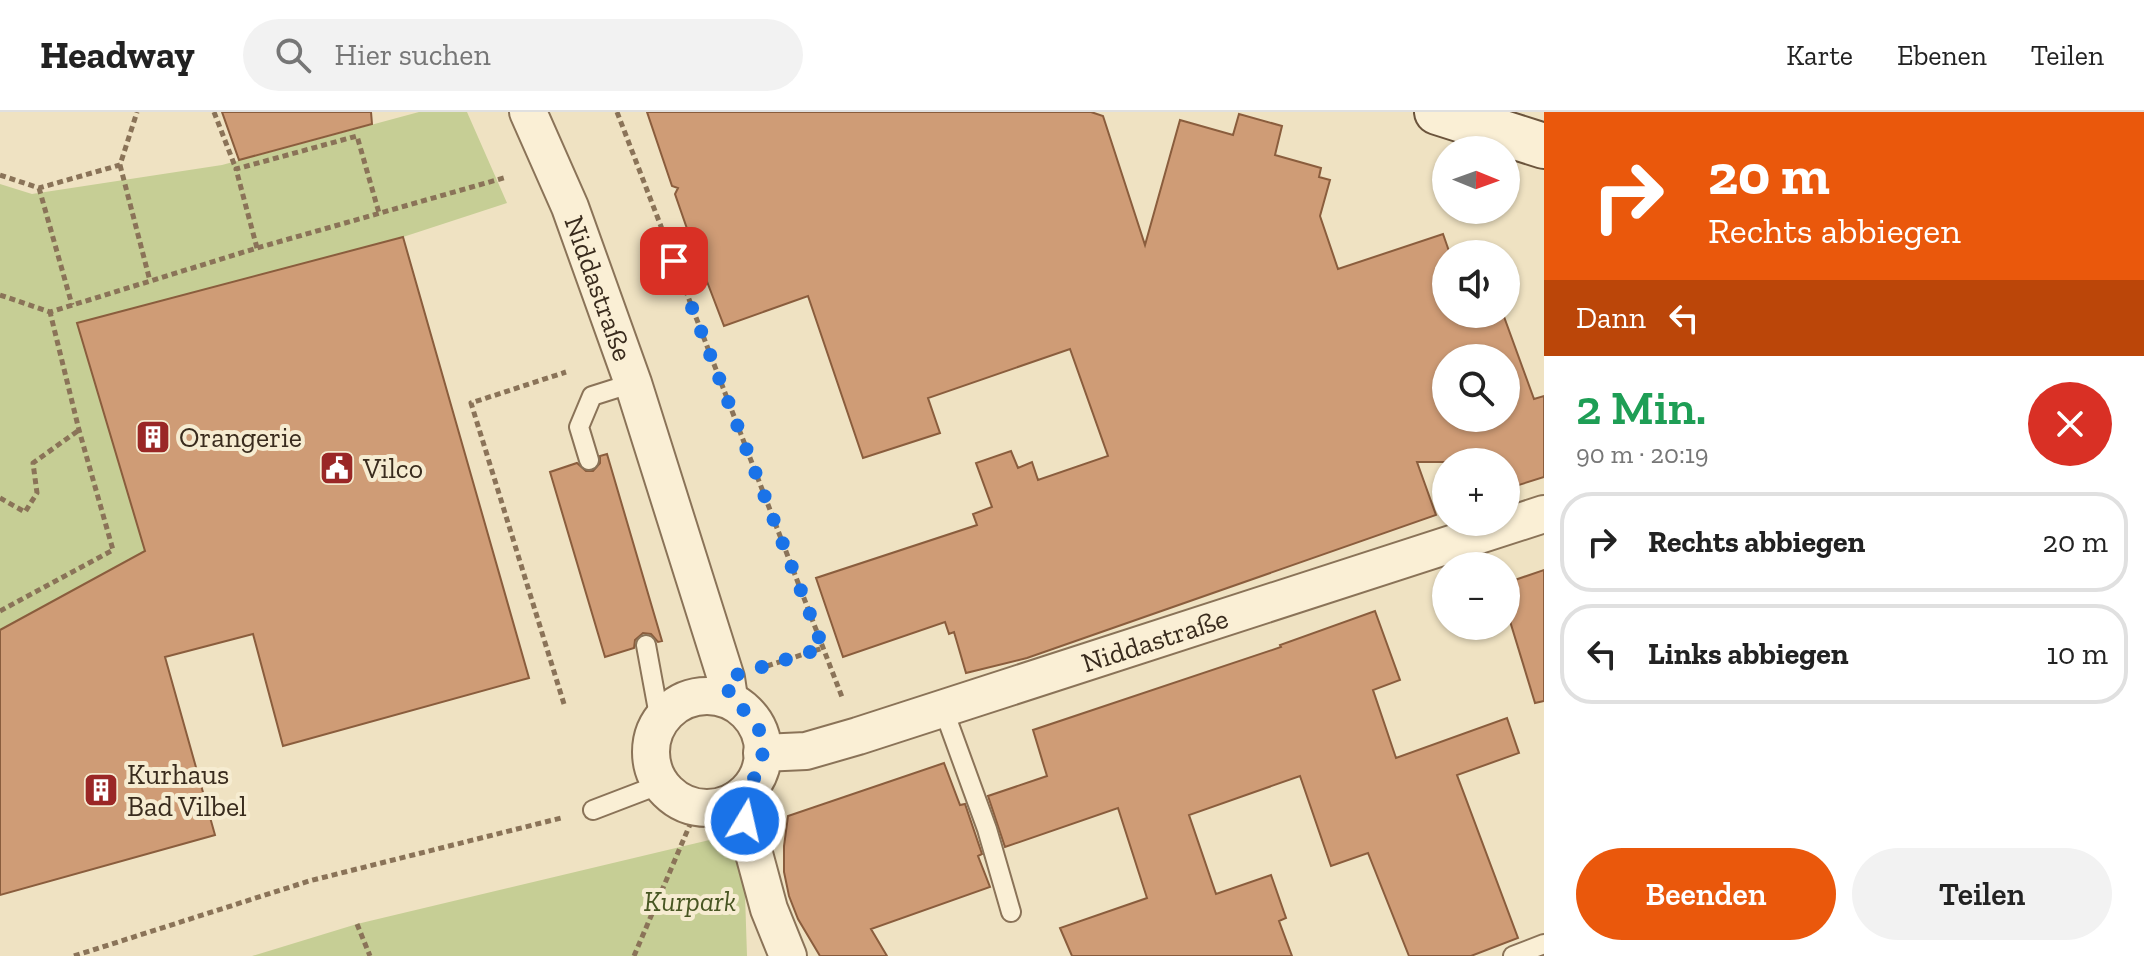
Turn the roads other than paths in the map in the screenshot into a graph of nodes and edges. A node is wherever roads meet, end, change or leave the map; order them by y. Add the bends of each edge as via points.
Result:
1 (528, 112) edge
2 (1437, 112) edge
3 (1522, 112) edge
4 (1544, 117) edge
5 (1544, 146) edge
6 (633, 383) junction
7 (589, 460) dead end
8 (1544, 514) edge
9 (646, 645) dead end
10 (727, 688) junction
11 (943, 708) junction
12 (660, 721) junction
13 (762, 753) junction
14 (661, 784) junction
15 (739, 798) junction
16 (593, 810) road end
17 (1011, 912) dead end
18 (1544, 944) edge
19 (788, 956) edge
20 (1513, 956) edge

1 - 6 street, Niddastraße via 570,207
2 - 5 main road
3 - 4 main road
6 - 7 lane via 592,396 579,427
6 - 10 street, Niddastraße
8 - 11 street, Niddastraße
9 - 12 lane
10 - 12 street via 675,705
10 - 13 street via 754,720
11 - 13 street, Niddastraße via 806,751
11 - 17 lane
12 - 14 street via 651,742 652,764
13 - 15 street via 754,782
14 - 15 street via 677,799 697,807 719,807
14 - 16 lane
15 - 19 street via 769,909
18 - 20 lane

